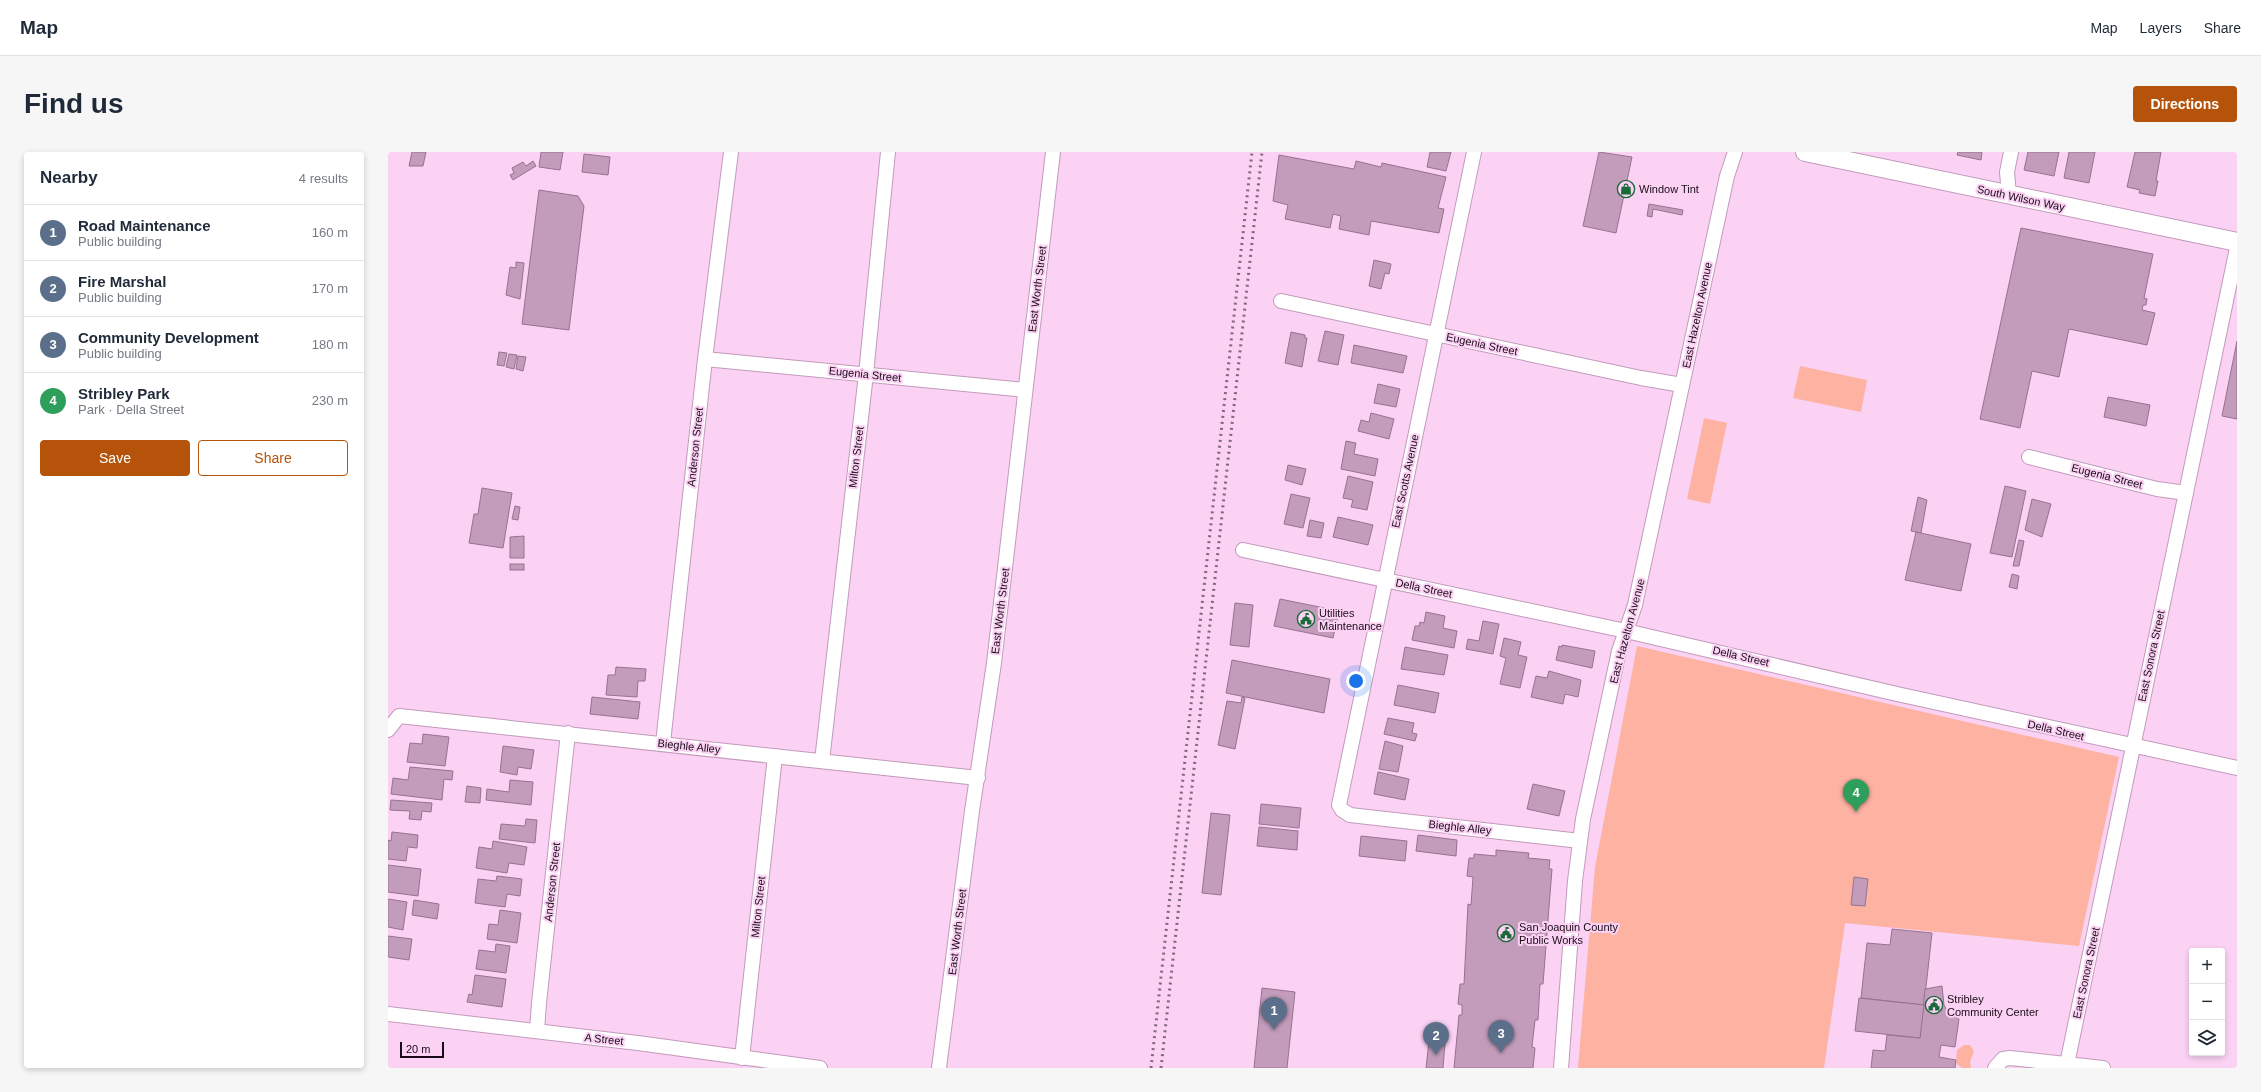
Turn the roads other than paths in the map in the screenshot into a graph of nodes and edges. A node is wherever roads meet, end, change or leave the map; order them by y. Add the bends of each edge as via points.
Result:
1 (731, 152) edge
2 (888, 152) edge
3 (1053, 152) edge
4 (1474, 152) edge
5 (1735, 152) edge
6 (1805, 152) edge
7 (2011, 152) edge
8 (2009, 195) junction
9 (2237, 242) edge
10 (2237, 248) edge
11 (1281, 301) dead end
12 (1436, 334) junction
13 (705, 360) junction
14 (866, 374) junction
15 (1682, 384) junction
16 (1025, 390) junction
17 (2029, 457) dead end
18 (2186, 493) junction
19 (1243, 550) dead end
20 (1384, 580) junction
21 (1626, 631) junction
22 (388, 730) edge
23 (568, 733) junction
24 (663, 743) junction
25 (2132, 746) junction
26 (775, 756) junction
27 (822, 761) junction
28 (2237, 768) edge
29 (978, 778) junction
30 (1342, 810) joint
31 (1580, 841) junction
32 (388, 1014) edge
33 (537, 1031) junction
34 (742, 1058) junction
35 (2067, 1064) junction
36 (1996, 1066) edge
37 (820, 1068) edge
38 (939, 1068) edge
39 (1561, 1068) edge
40 (2103, 1068) edge

1 - 13 street, Anderson Street
2 - 14 street, Milton Street
3 - 16 street, East Worth Street
4 - 12 street, East Scotts Avenue
5 - 15 street, East Hazelton Avenue via 1727,176
6 - 8 main road, South Wilson Way
7 - 8 street via 2007,172
8 - 9 main road, South Wilson Way
10 - 18 street, East Sonora Street
11 - 12 street, Eugenia Street
12 - 15 street, Eugenia Street via 1641,378
12 - 20 street, East Scotts Avenue
13 - 14 street, Eugenia Street
13 - 24 street, Anderson Street
14 - 16 street, Eugenia Street
14 - 27 street, Milton Street
15 - 21 street, East Hazelton Avenue via 1636,605
16 - 29 street, East Worth Street via 994,663
17 - 18 street, Eugenia Street via 2158,489
18 - 25 street, East Sonora Street
19 - 20 street, Della Street
20 - 21 street, Della Street
20 - 30 street, East Scotts Avenue via 1339,800
21 - 25 street, Della Street
21 - 31 street, East Hazelton Avenue via 1619,651
22 - 23 street, Bieghle Alley via 399,716
23 - 24 street, Bieghle Alley
23 - 33 street, Anderson Street
24 - 26 street, Bieghle Alley
25 - 28 street, Della Street
25 - 35 street, East Sonora Street
26 - 27 street, Bieghle Alley
26 - 34 street, Milton Street
27 - 29 street, Bieghle Alley
29 - 38 street, East Worth Street
30 - 31 street, Bieghle Alley via 1350,815
31 - 39 street, East Hazelton Avenue
32 - 33 street, A Street
33 - 34 street, A Street via 638,1042
34 - 37 street, A Street
35 - 36 street via 2010,1058 2003,1059
35 - 40 street

